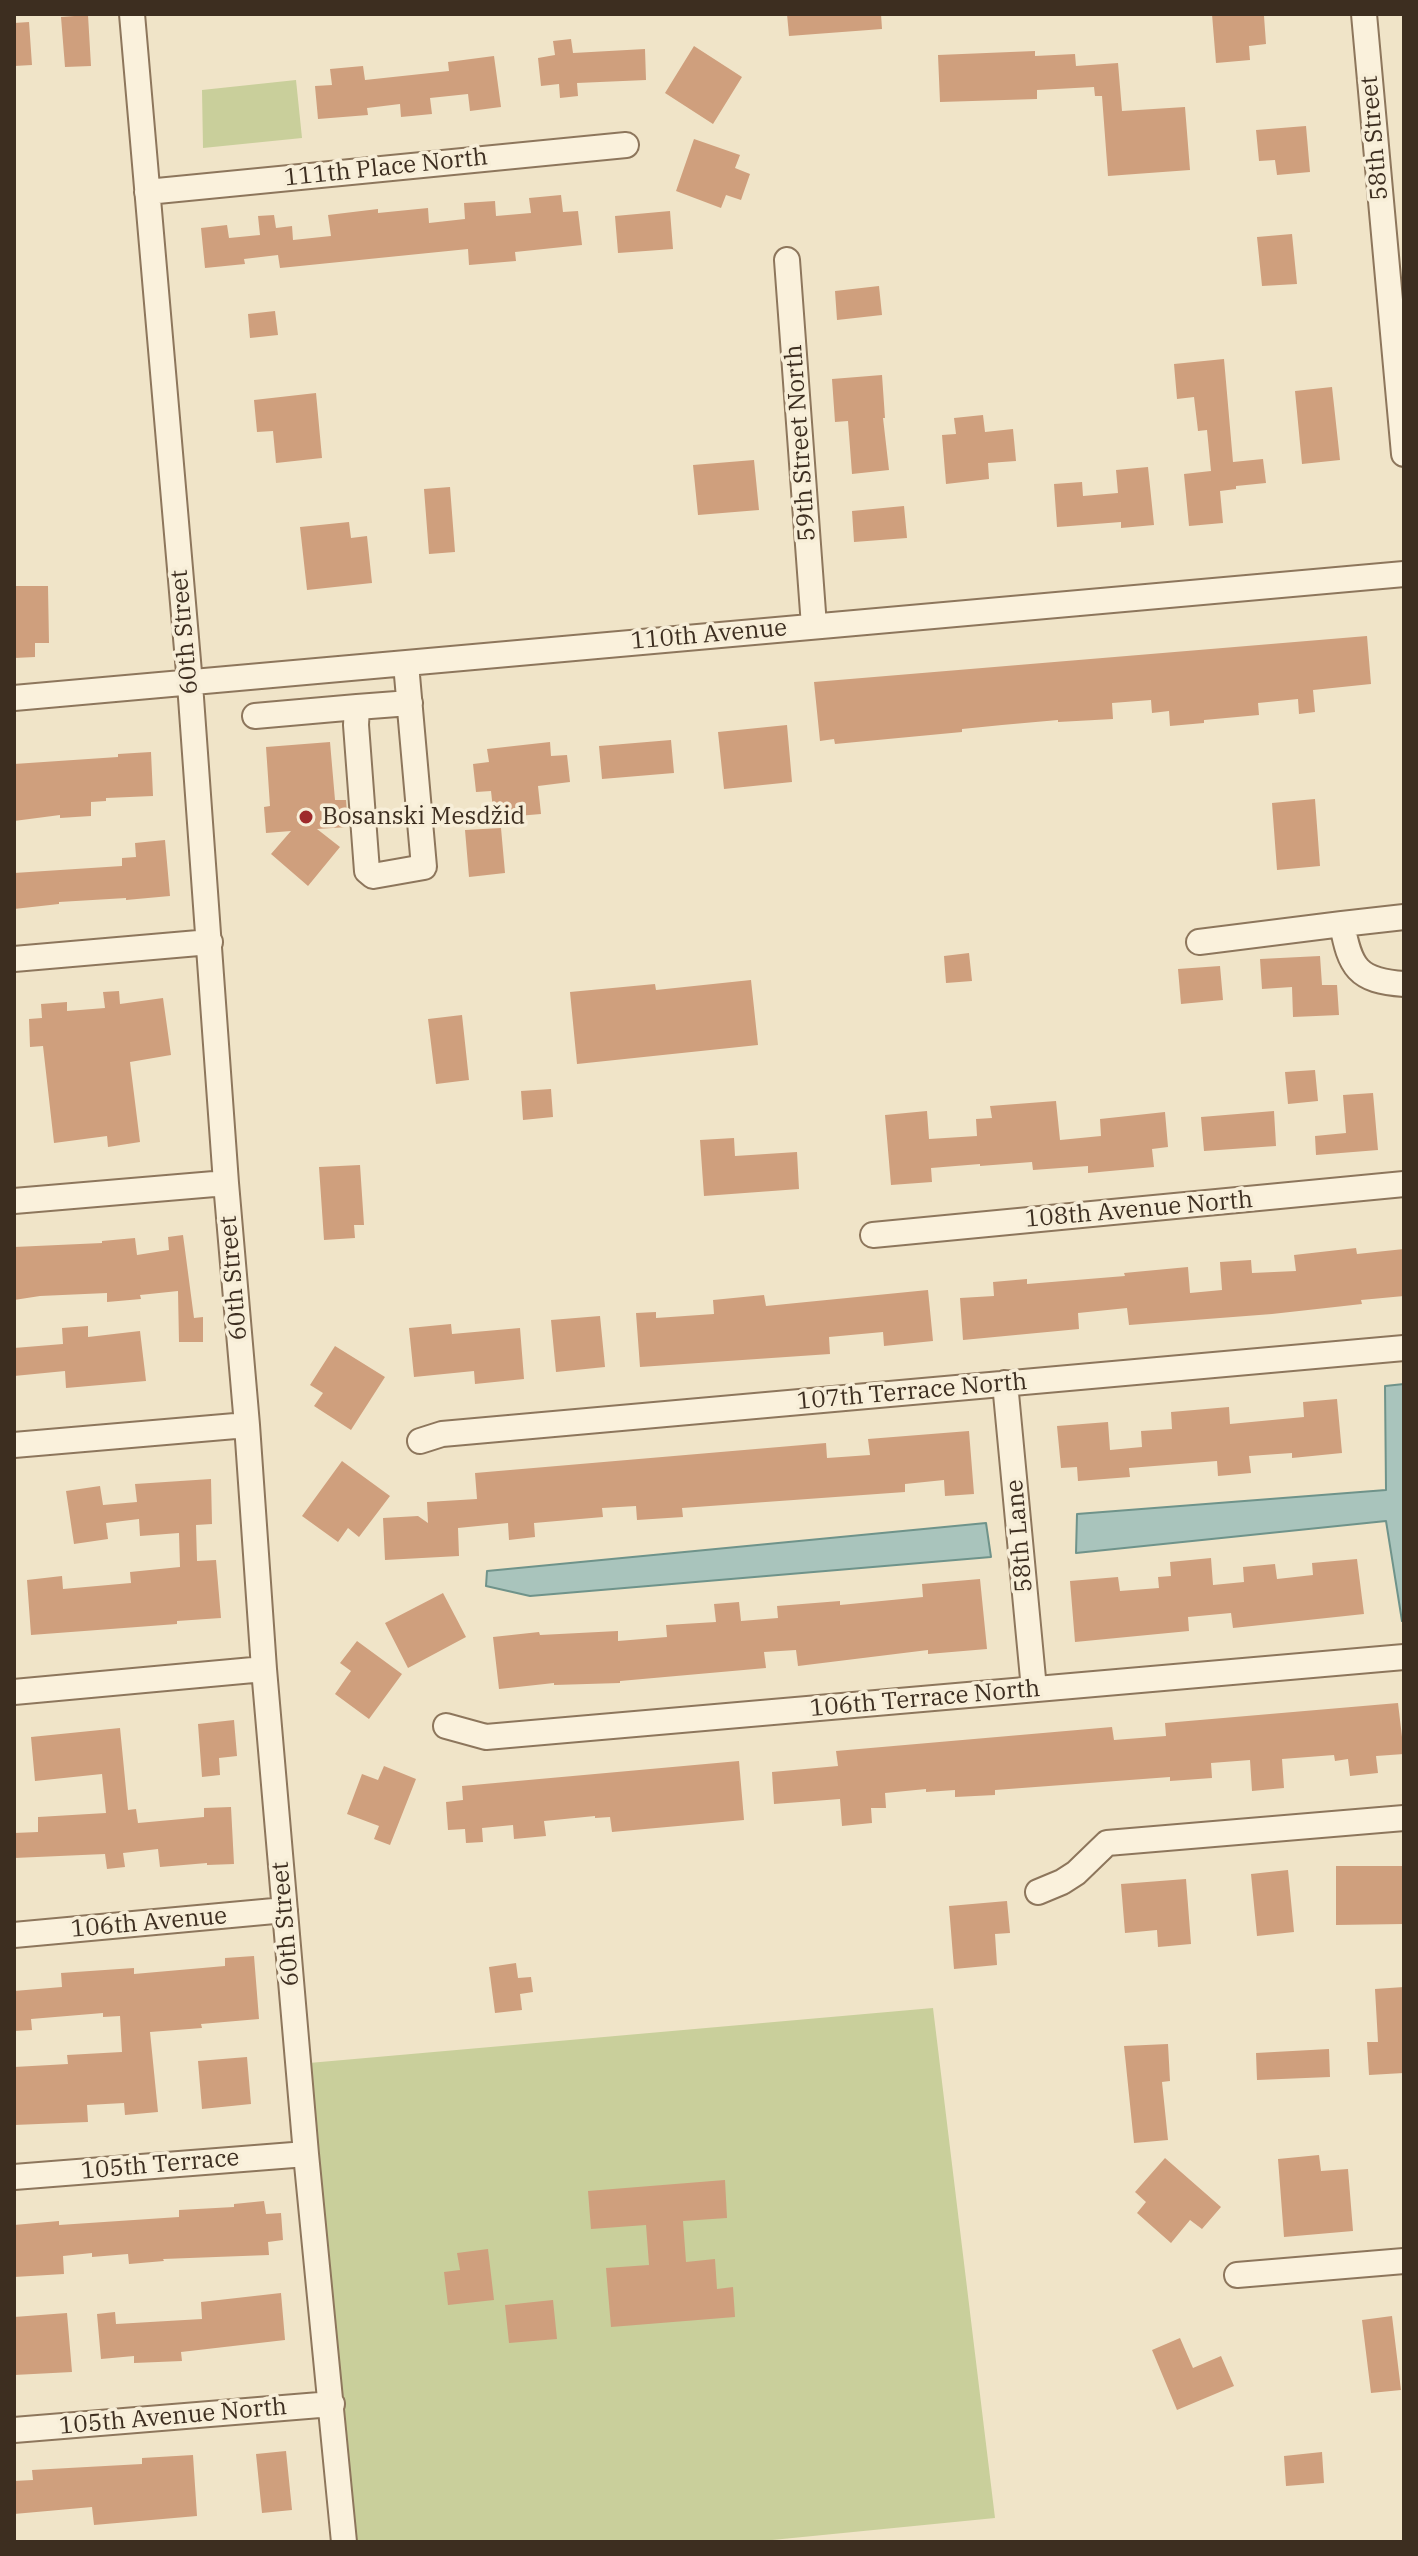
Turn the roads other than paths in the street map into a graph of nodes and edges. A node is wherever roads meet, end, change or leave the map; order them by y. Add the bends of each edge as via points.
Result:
1 (132, 14) edge
2 (1364, 14) edge
3 (626, 145) dead end
4 (147, 192) junction
5 (787, 260) dead end
6 (1404, 454) edge
7 (1404, 574) edge
8 (814, 626) junction
9 (406, 664) junction
10 (190, 684) junction
11 (14, 698) edge
12 (410, 703) junction
13 (357, 707) junction
14 (255, 716) dead end
15 (1404, 917) edge
16 (1342, 924) junction
17 (210, 942) junction
18 (1199, 942) dead end
19 (14, 959) edge
20 (1404, 984) edge
21 (226, 1183) junction
22 (1404, 1184) edge
23 (14, 1201) edge
24 (873, 1235) dead end
25 (1404, 1348) edge
26 (1005, 1383) junction
27 (247, 1425) junction
28 (420, 1441) dead end
29 (14, 1445) edge
30 (1404, 1657) edge
31 (264, 1669) junction
32 (1034, 1689) junction
33 (14, 1692) edge
34 (446, 1726) dead end
35 (1404, 1818) edge
36 (1038, 1892) dead end
37 (285, 1910) junction
38 (14, 1935) edge
39 (306, 2154) junction
40 (14, 2177) edge
41 (1404, 2261) edge
42 (1237, 2275) dead end
43 (332, 2404) junction
44 (14, 2430) edge
45 (344, 2542) edge

1 - 4 street, 60th Street
2 - 6 street, 58th Street
3 - 4 street, 111th Place North
4 - 10 street, 60th Street
5 - 8 street, 59th Street North
7 - 8 street, 110th Avenue
8 - 9 street, 110th Avenue
9 - 10 street, 110th Avenue
9 - 12 street
10 - 11 street, 110th Avenue
10 - 17 street, 60th Street
12 - 13 street
12 - 13 street via 424,867 373,876 367,871
13 - 14 street
15 - 16 street
16 - 18 street
16 - 20 street via 1352,964 1378,982
17 - 19 street
17 - 21 street, 60th Street
21 - 23 street
21 - 27 street, 60th Street
22 - 24 street, 108th Avenue North
25 - 26 street, 107th Terrace North
26 - 28 street, 107th Terrace North via 442,1434
26 - 32 street, 58th Lane
27 - 29 street
27 - 31 street, 60th Street
30 - 32 street, 106th Terrace North
31 - 33 street
31 - 37 street, 60th Street
32 - 34 street, 106th Terrace North via 486,1737
35 - 36 street via 1107,1843 1076,1873
37 - 38 street, 106th Avenue
37 - 39 street, 60th Street
39 - 40 street, 105th Terrace
39 - 43 street, 60th Street
41 - 42 street
43 - 44 street, 105th Avenue North
43 - 45 street, 60th Street

